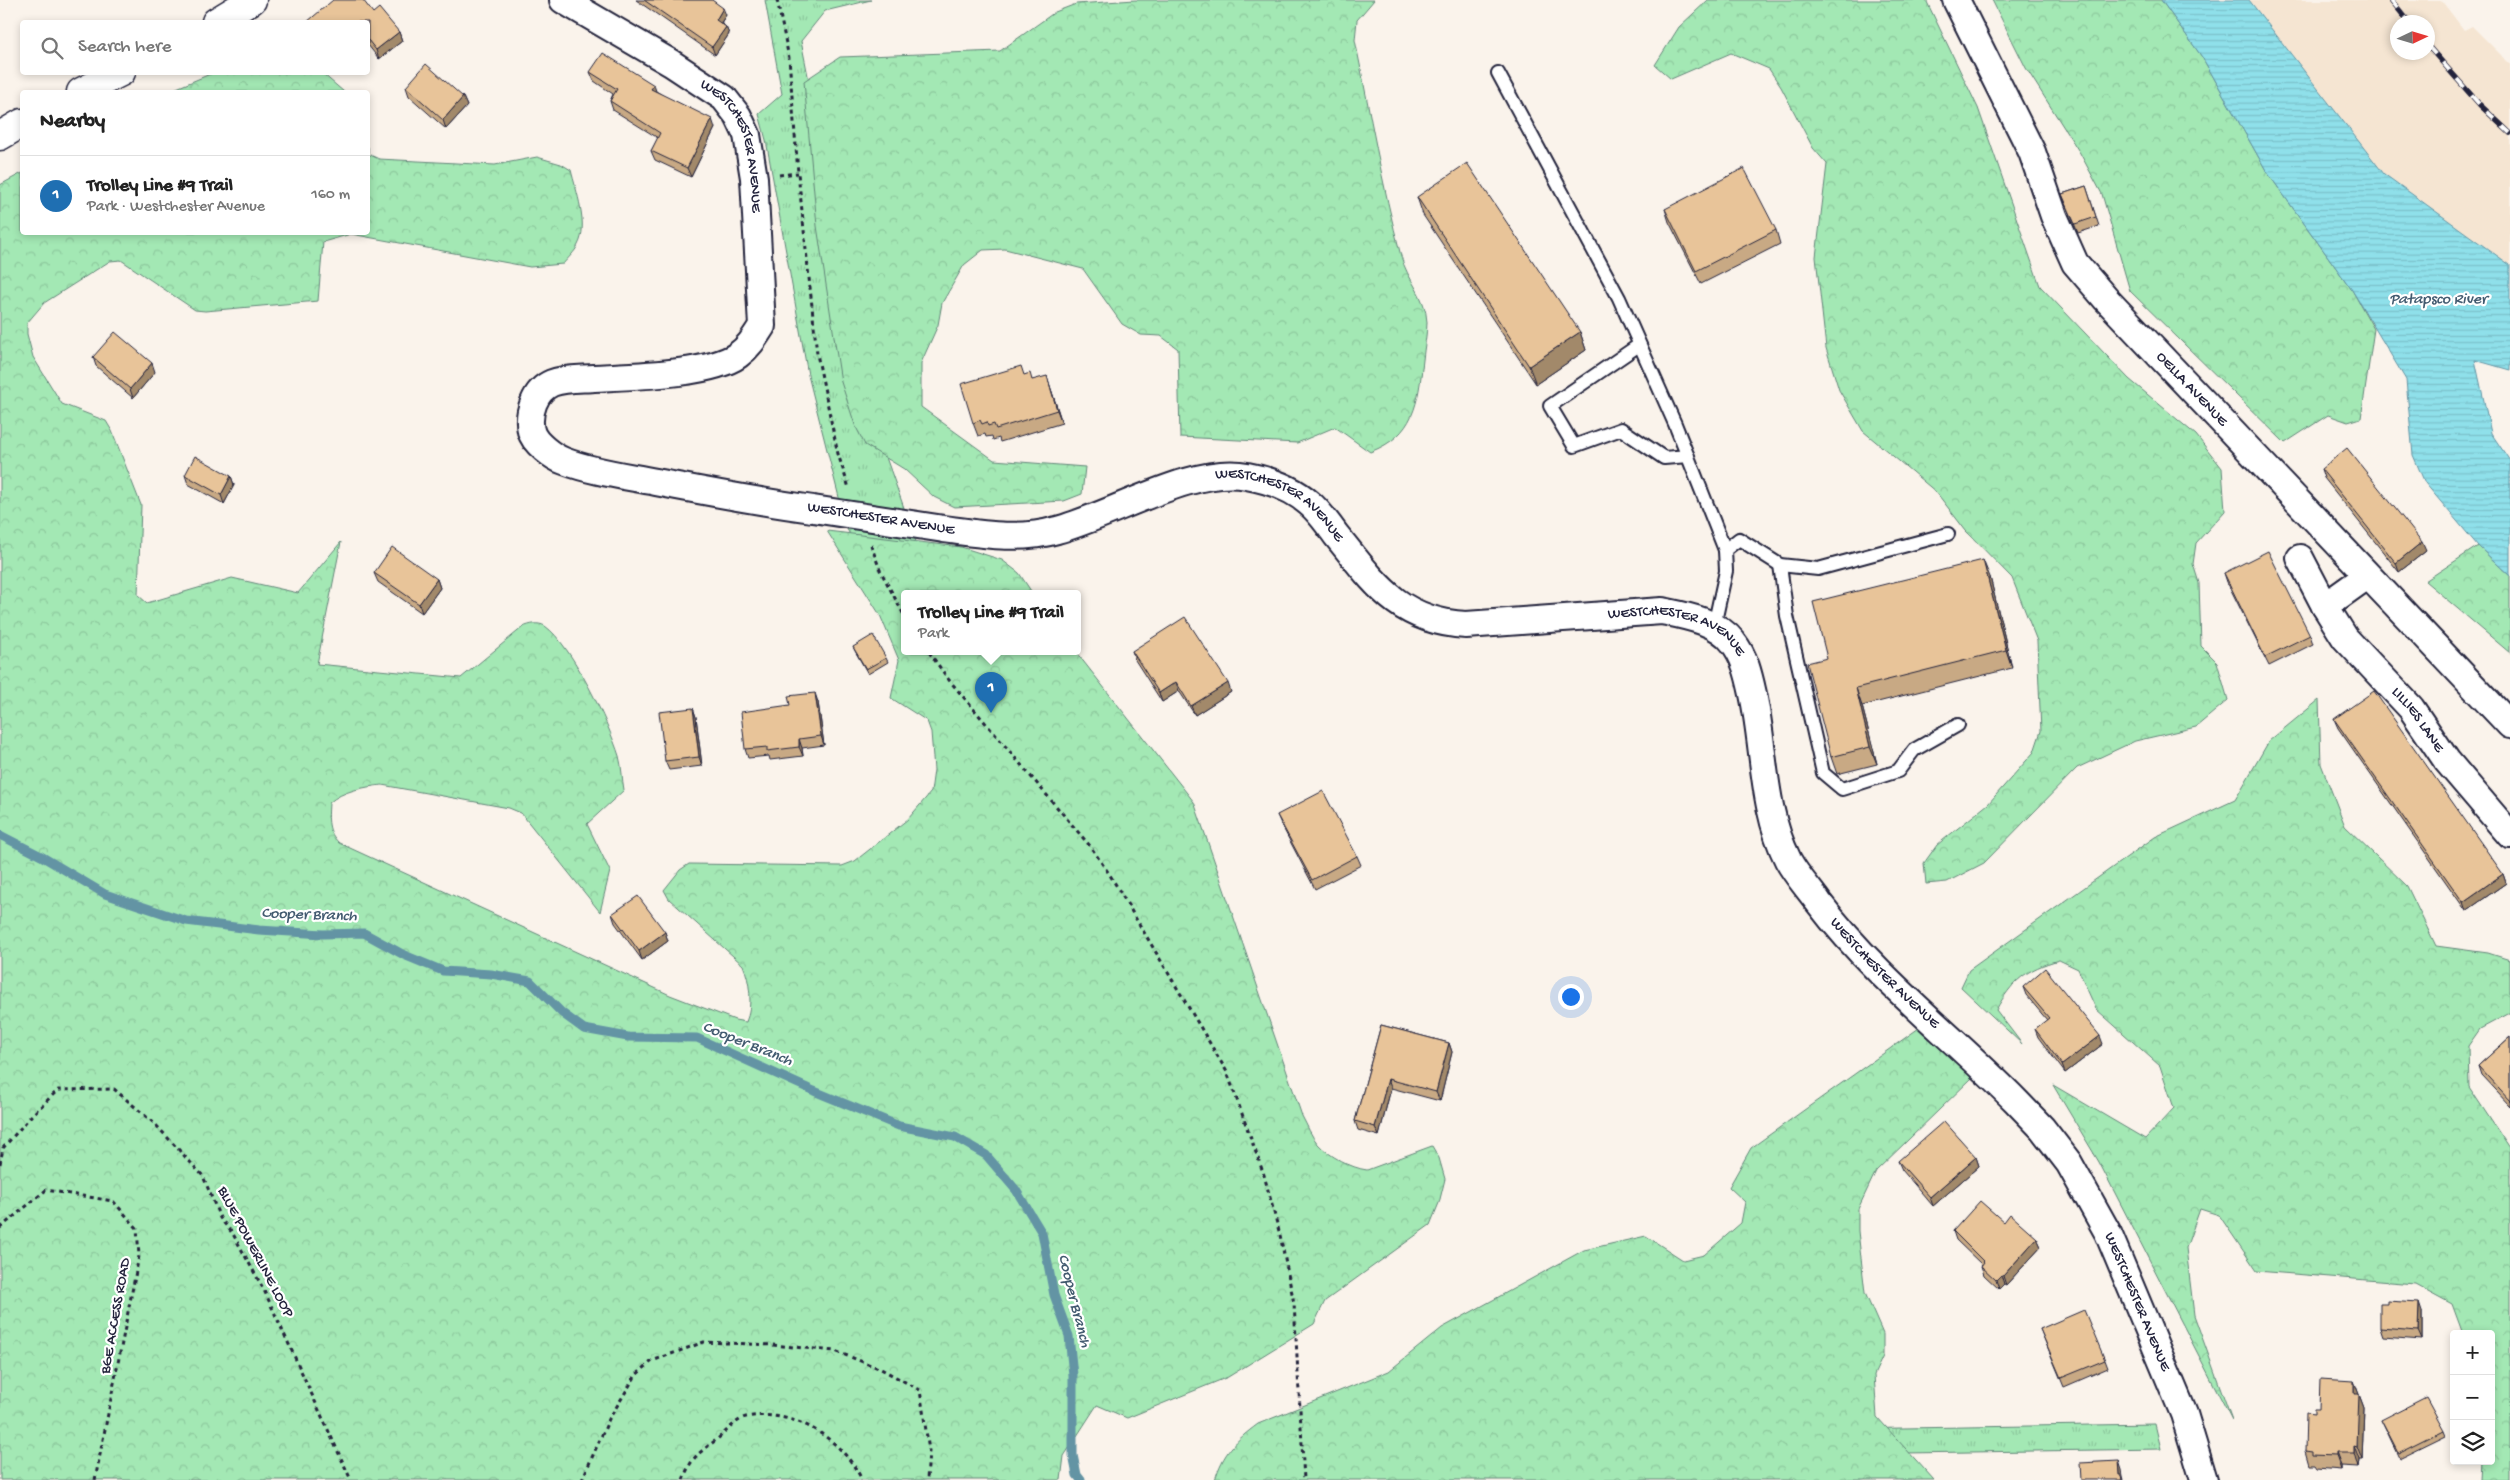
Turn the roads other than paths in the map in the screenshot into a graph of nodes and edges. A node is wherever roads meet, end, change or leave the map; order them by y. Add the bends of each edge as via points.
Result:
1 (252, 0) edge
2 (563, 0) edge
3 (1956, 0) edge
4 (219, 20) edge
5 (1498, 73) dead end
6 (115, 75) edge
7 (86, 90) edge
8 (20, 124) edge
9 (0, 136) edge
10 (1639, 345) junction
11 (1688, 456) junction
12 (1948, 534) dead end
13 (1725, 550) junction
14 (2300, 558) dead end
15 (1780, 565) junction
16 (2367, 576) junction
17 (2325, 606) junction
18 (1714, 626) junction
19 (2510, 724) edge
20 (1958, 725) dead end
21 (2510, 835) edge
22 (2204, 1480) edge

1 - 4 main road
2 - 18 street, WESTCHESTER AVENUE, bridge via 724,98 738,116 747,134 754,178 762,326 753,342 737,356 712,366 552,383 537,396 530,412 531,432 542,446 562,461 757,501 980,534 1033,535 1087,521 1170,488 1211,476 1245,475 1278,484 1310,503 1378,587 1401,606 1422,617 1466,626 1662,612 1688,616
3 - 16 street, OELLA AVENUE via 2032,152 2054,216 2075,263
5 - 10 lane via 1619,298
6 - 7 main road
8 - 9 main road
10 - 11 lane
10 - 11 lane via 1550,406 1574,446 1621,428 1664,458
11 - 13 lane
12 - 15 lane via 1818,569
13 - 15 lane via 1740,539
13 - 18 lane via 1726,572
14 - 17 street, LILLIES LANE
15 - 20 lane via 1787,616 1823,774 1842,789 1898,771 1914,750
16 - 17 street
16 - 19 street, OELLA AVENUE
17 - 21 street, LILLIES LANE via 2345,638 2411,708 2447,761
18 - 22 street, WESTCHESTER AVENUE via 1733,641 1748,668 1775,827 1788,861 1841,932 2016,1101 2068,1162 2112,1242 2184,1414

